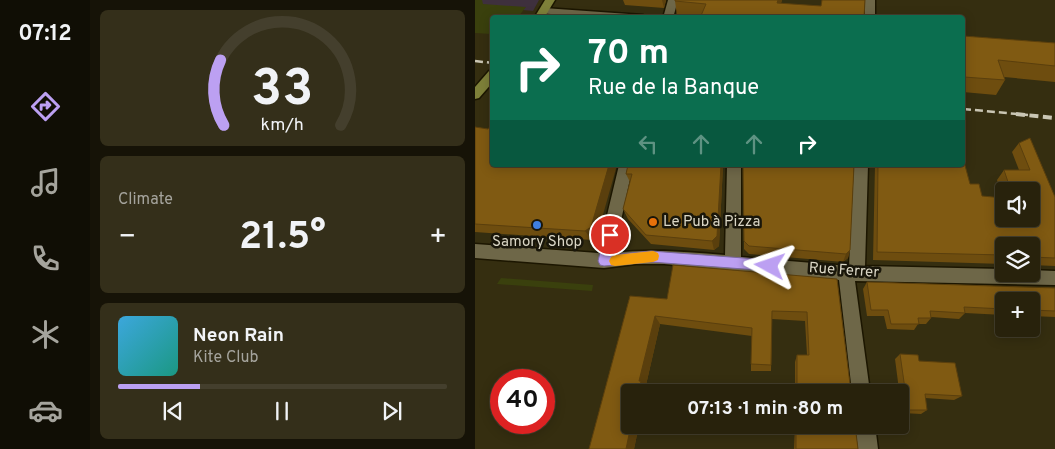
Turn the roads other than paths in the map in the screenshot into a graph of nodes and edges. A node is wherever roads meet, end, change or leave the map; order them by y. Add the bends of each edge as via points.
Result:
1 (550, 0) edge
2 (673, 0) edge
3 (870, 0) edge
4 (541, 14) edge
5 (566, 15) edge
6 (669, 15) edge
7 (869, 15) edge
8 (490, 78) edge
9 (475, 95) edge
10 (626, 167) edge
11 (861, 167) edge
12 (737, 168) edge
13 (475, 251) edge
14 (604, 261) junction
15 (732, 263) junction
16 (851, 273) junction
17 (1055, 278) edge
18 (860, 384) edge
19 (866, 434) edge
20 (868, 449) edge

1 - 4 main road
2 - 6 street
3 - 7 street
4 - 5 street
8 - 9 main road
10 - 14 street
11 - 16 street
12 - 15 street
13 - 14 street, Rue Ferrer
14 - 15 street, Rue Ferrer via 651,256
15 - 16 street, Rue Ferrer
16 - 17 street, Rue Ferrer
16 - 18 street
19 - 20 street

